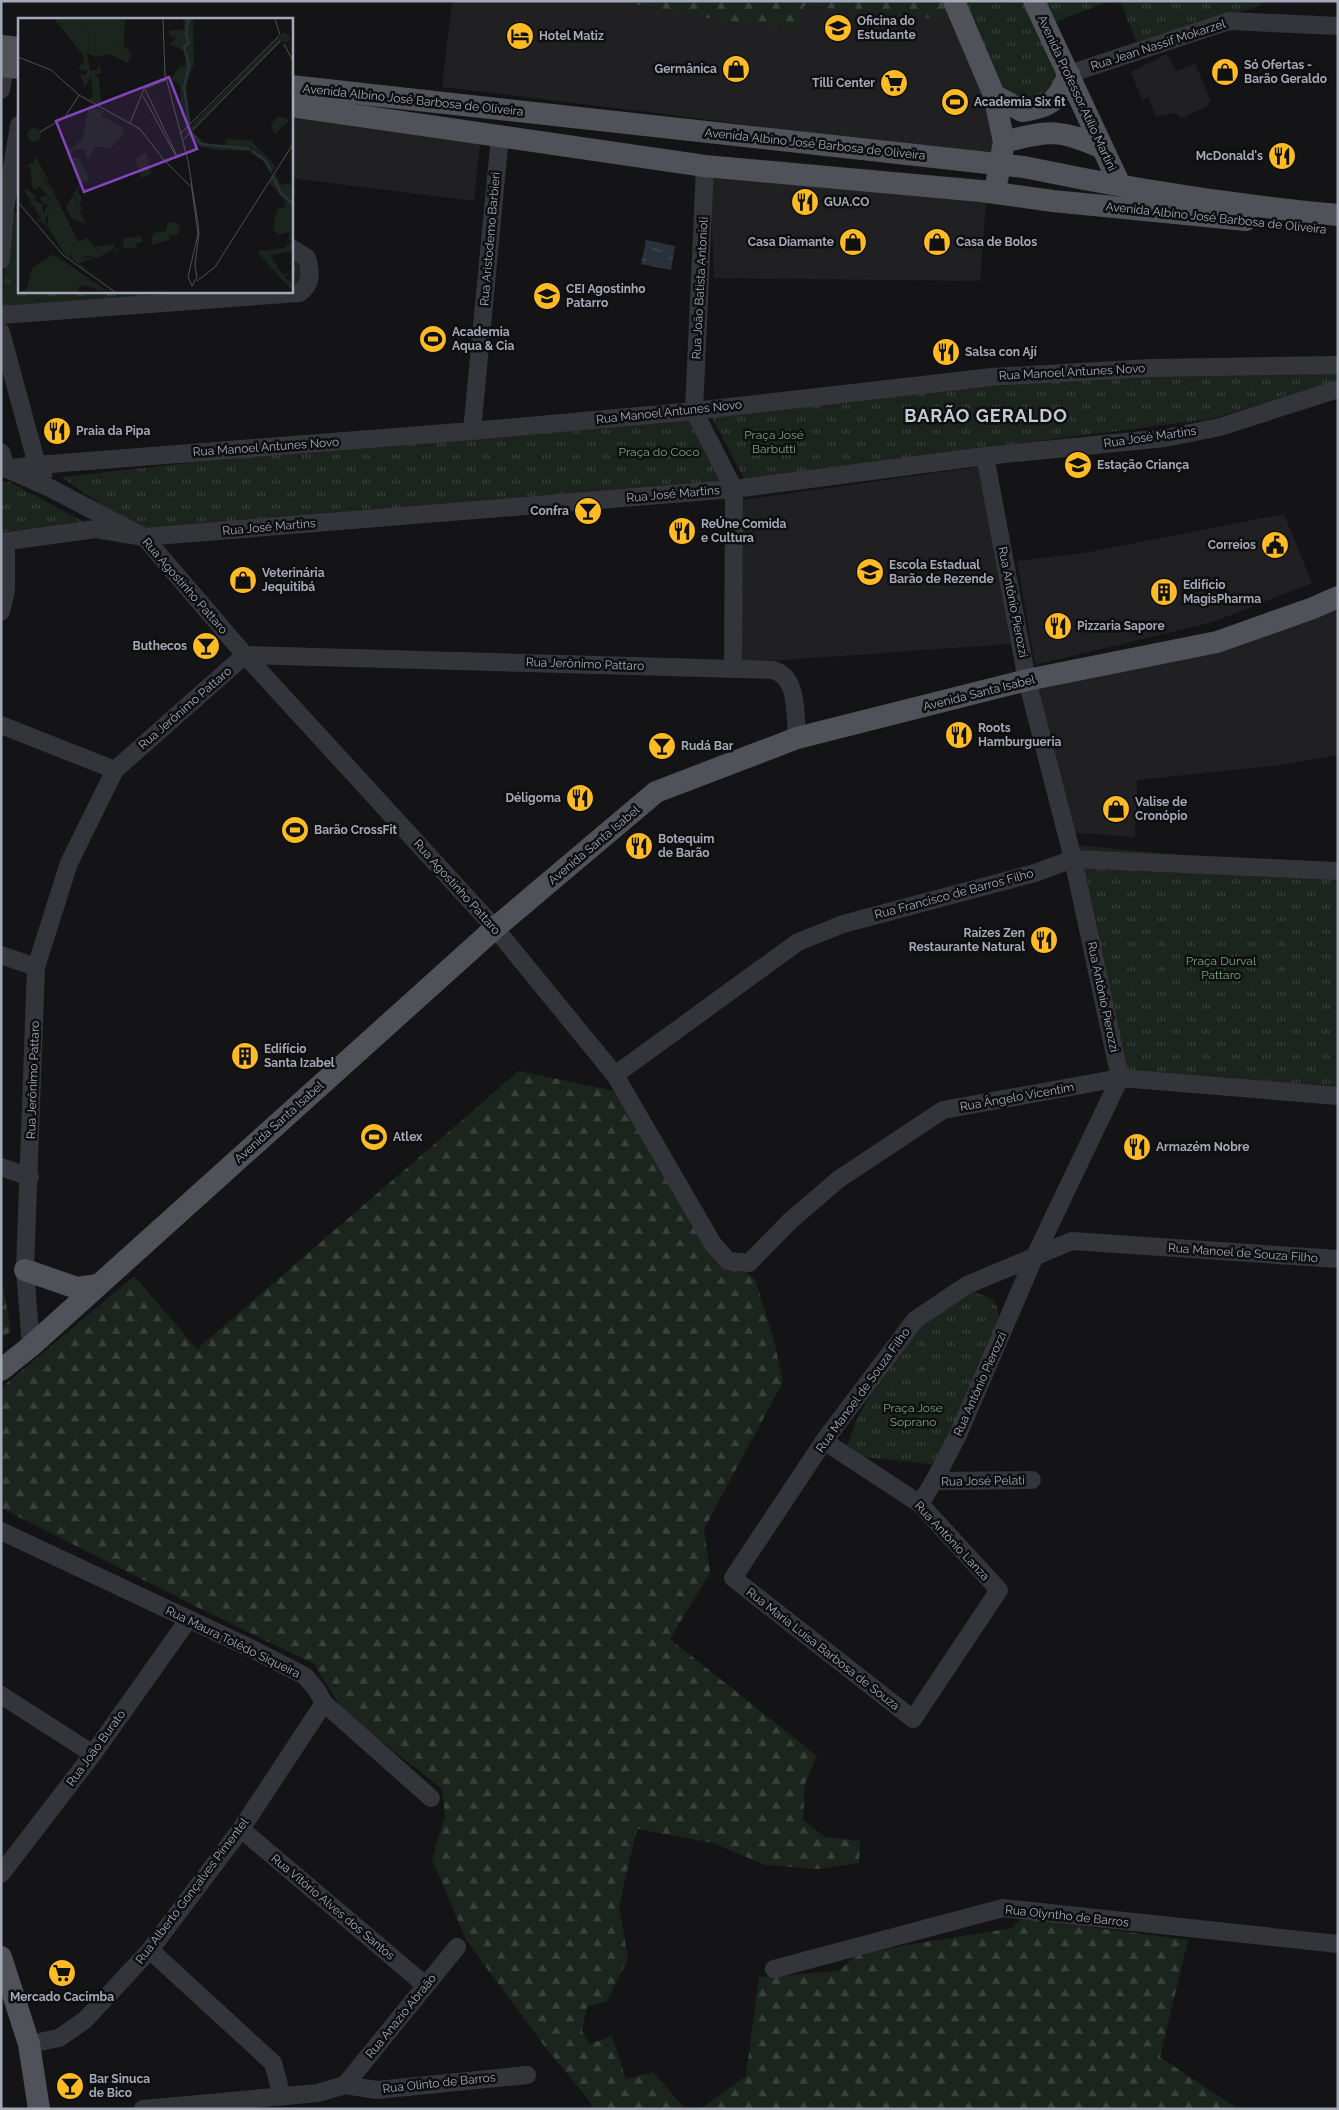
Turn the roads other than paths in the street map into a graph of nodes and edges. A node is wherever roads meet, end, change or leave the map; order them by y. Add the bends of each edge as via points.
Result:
1 (954, 1) edge
2 (1034, 1) edge
3 (1338, 26) edge
4 (9, 57) edge
5 (1069, 74) junction
6 (292, 86) edge
7 (1, 90) edge
8 (994, 95) junction
9 (292, 106) edge
10 (18, 133) edge
11 (500, 136) junction
12 (1004, 142) junction
13 (1106, 157) junction
14 (1001, 165) junction
15 (706, 166) junction
16 (1086, 180) junction
17 (1120, 185) junction
18 (994, 192) junction
19 (1053, 201) junction
20 (8, 209) edge
21 (1338, 215) edge
22 (1338, 231) edge
23 (292, 249) edge
24 (1, 260) edge
25 (1, 315) edge
26 (1, 332) edge
27 (1338, 365) edge
28 (1338, 389) edge
29 (694, 411) junction
30 (472, 431) junction
31 (985, 456) junction
32 (3, 464) edge
33 (37, 465) junction
34 (50, 488) junction
35 (734, 489) junction
36 (144, 537) junction
37 (4, 542) edge
38 (1338, 597) edge
39 (1, 612) edge
40 (245, 655) junction
41 (733, 668) junction
42 (1027, 680) junction
43 (1, 725) edge
44 (797, 738) junction
45 (115, 770) junction
46 (1072, 859) junction
47 (1338, 871) edge
48 (495, 928) junction
49 (1, 955) edge
50 (36, 967) junction
51 (615, 1075) junction
52 (1120, 1078) junction
53 (1338, 1096) edge
54 (1, 1167) edge
55 (30, 1177) junction
56 (1034, 1258) junction
57 (1338, 1260) edge
58 (749, 1262) joint
59 (25, 1270) junction
60 (98, 1285) junction
61 (31, 1346) junction
62 (1, 1370) edge
63 (824, 1441) junction
64 (1032, 1480) dead end
65 (934, 1482) junction
66 (920, 1504) junction
67 (1, 1531) edge
68 (732, 1578) joint
69 (188, 1620) junction
70 (1, 1695) edge
71 (324, 1703) junction
72 (913, 1719) joint
73 (93, 1754) junction
74 (431, 1798) dead end
75 (241, 1829) junction
76 (1, 1874) edge
77 (1338, 1944) edge
78 (457, 1947) dead end
79 (150, 1950) junction
80 (1, 1957) edge
81 (774, 1969) dead end
82 (425, 1985) junction
83 (29, 2044) junction
84 (528, 2075) dead end
85 (345, 2085) junction
86 (282, 2096) junction
87 (39, 2109) edge
88 (143, 2109) edge

1 - 8 main road
2 - 5 main road, Avenida Professor Atílio Martini
3 - 5 street, Rua Jean Nassif Mokarzel via 1229,21
4 - 7 street
5 - 8 main road via 1059,95 1047,106 1022,111
5 - 13 main road, Avenida Professor Atílio Martini
6 - 14 main road, Avenida Albino José Barbosa de Oliveira
8 - 12 main road
9 - 11 main road, Avenida Albino José Barbosa de Oliveira
10 - 20 street
11 - 15 main road, Avenida Albino José Barbosa de Oliveira
11 - 30 street, Rua Aristodemo Barbieri
12 - 13 main road via 1038,133 1075,136
12 - 14 main road
13 - 16 main road
13 - 17 main road, Avenida Professor Atílio Martini
14 - 16 main road, Avenida Albino José Barbosa de Oliveira
14 - 18 main road
15 - 18 main road, Avenida Albino José Barbosa de Oliveira
15 - 29 street, Rua João Batista Antonioli
16 - 17 main road, Avenida Albino José Barbosa de Oliveira
16 - 19 main road
17 - 21 main road, Avenida Albino José Barbosa de Oliveira via 1246,206
18 - 19 main road, Avenida Albino José Barbosa de Oliveira
19 - 22 main road, Avenida Albino José Barbosa de Oliveira
20 - 24 street
23 - 25 street via 307,258 310,277 305,289 298,292
26 - 33 street
27 - 29 street, Rua Manoel Antunes Novo via 1151,368 992,377
28 - 31 street, Rua José Martins via 1220,426 1165,438
29 - 30 street, Rua Manoel Antunes Novo
29 - 35 street
30 - 33 street, Rua Manoel Antunes Novo
31 - 35 street, Rua José Martins
31 - 42 street, Rua Antônio Pierozzi
32 - 33 street, Rua Manoel Antunes Novo
32 - 34 street, Rua Agostinho Pattaro
33 - 34 street
34 - 36 street, Rua Agostinho Pattaro
35 - 36 street, Rua José Martins
35 - 41 street
36 - 37 street, Rua José Martins via 96,529
36 - 40 street, Rua Agostinho Pattaro
37 - 39 street via 6,590
38 - 42 main road, Avenida Santa Isabel via 1217,642
40 - 41 street, Rua Jerônimo Pattaro
40 - 45 street, Rua Jerônimo Pattaro
40 - 48 street, Rua Agostinho Pattaro
41 - 44 street, Rua Jerônimo Pattaro via 782,673 793,693
42 - 44 main road, Avenida Santa Isabel
42 - 46 street, Rua Antônio Pierozzi
43 - 45 street
44 - 48 main road, Avenida Santa Isabel via 656,792
45 - 50 street, Rua Jerônimo Pattaro via 69,863
46 - 47 street, Rua Francisco de Barros Filho
46 - 51 street, Rua Francisco de Barros Filho via 1036,873 843,924 798,942
46 - 52 street, Rua Antônio Pierozzi
48 - 51 street, Rua Agostinho Pattaro
48 - 60 main road, Avenida Santa Isabel
49 - 50 street
50 - 55 street, Rua Jerônimo Pattaro
51 - 58 street, Rua Agostinho Pattaro via 713,1244 728,1261
52 - 53 street, Rua Ângelo Vicentim
52 - 56 street, Rua Antônio Pierozzi
52 - 58 street, Rua Ângelo Vicentim via 943,1110 839,1179
54 - 55 street
55 - 59 street, Rua Jerônimo Pattaro
56 - 57 street, Rua Manoel de Souza Filho via 1072,1241
56 - 63 street, Rua Manoel de Souza Filho via 967,1285 915,1320
56 - 65 street, Rua Antônio Pierozzi via 958,1435
59 - 60 main road via 77,1288
59 - 61 street, Rua Jerônimo Pattaro
60 - 61 main road, Avenida Santa Isabel
61 - 62 main road, Avenida Santa Isabel
63 - 66 street, Rua Antônio Lanza
63 - 68 street, Rua Manoel de Souza Filho
64 - 65 street, Rua José Pelati
65 - 66 street, Rua Antônio Pierozzi
66 - 72 street, Rua Antônio Lanza via 999,1590
67 - 69 street, Rua Maura Tolêdo Siqueira
68 - 72 street, Rua Maria Luísa Barbosa de Souza
69 - 71 street, Rua Maura Tolêdo Siqueira via 304,1676
69 - 73 street, Rua João Burato
70 - 73 street
71 - 74 street, Rua Maura Tolêdo Siqueira
71 - 75 street, Rua Alberto Gonçalves Pímentel
73 - 76 street, Rua João Burato
75 - 79 street, Rua Alberto Gonçalves Pímentel
75 - 82 street, Rua Vitório Alves dos Santos
77 - 81 street, Rua Olyntho de Barros via 1003,1908
78 - 82 street, Rua Anazio Abraão
79 - 83 street, Rua Alberto Gonçalves Pímentel via 85,2020 59,2038
79 - 86 street via 273,2063
80 - 83 main road
82 - 85 street, Rua Anazio Abraão
83 - 87 main road
84 - 85 street, Rua Olinto de Barros via 378,2090
85 - 86 street, Rua Olinto de Barros via 318,2093
86 - 88 street, Rua Olinto de Barros

